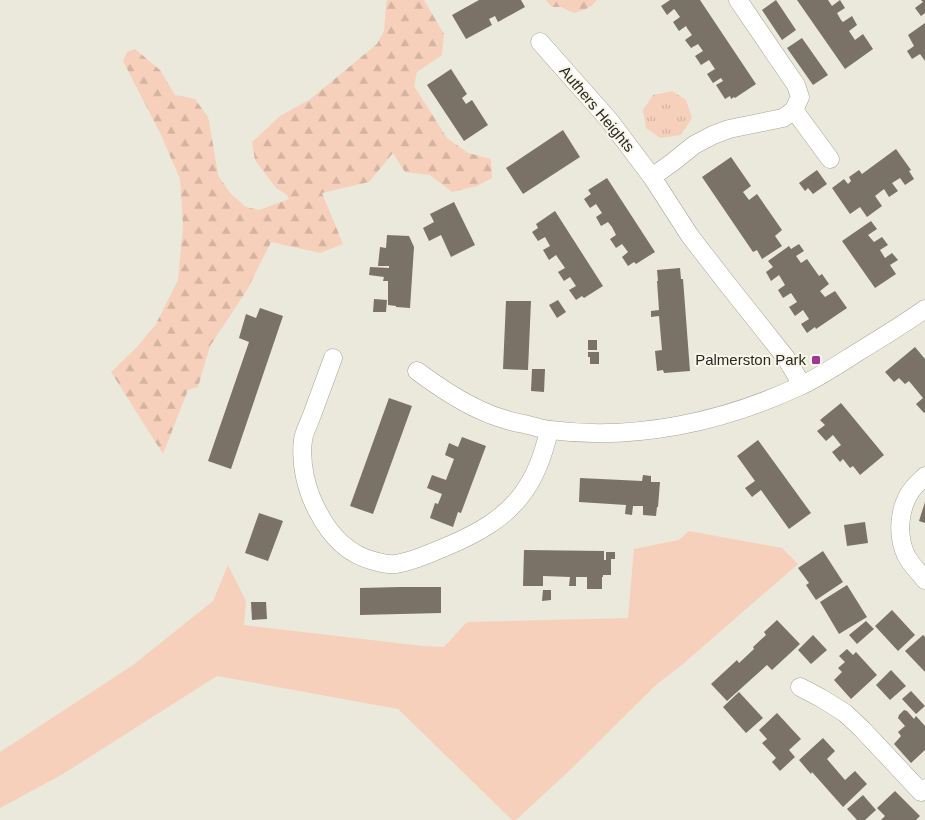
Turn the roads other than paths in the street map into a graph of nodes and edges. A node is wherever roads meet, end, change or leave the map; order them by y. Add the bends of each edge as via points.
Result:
1 (738, 0) edge
2 (540, 42) dead end
3 (794, 110) junction
4 (830, 159) dead end
5 (652, 177) junction
6 (925, 309) edge
7 (333, 358) dead end
8 (417, 371) dead end
9 (802, 385) junction
10 (549, 430) junction
11 (925, 476) edge
12 (925, 580) edge
13 (800, 687) dead end
14 (924, 792) edge

1 - 3 street via 796,85 800,98
2 - 5 street, Authers Heights via 609,120
3 - 4 street
3 - 5 street via 783,118 713,135 694,145
5 - 9 street, Authers Heights via 690,236 786,358
6 - 9 street
7 - 10 street via 303,439 303,466 309,490 324,524 347,550 364,559 394,564 412,560 485,528 506,511 532,480
8 - 10 street via 478,409 505,420
9 - 10 street via 735,412 689,424 593,434
11 - 12 street via 910,492 900,522 906,555
13 - 14 street via 844,713

